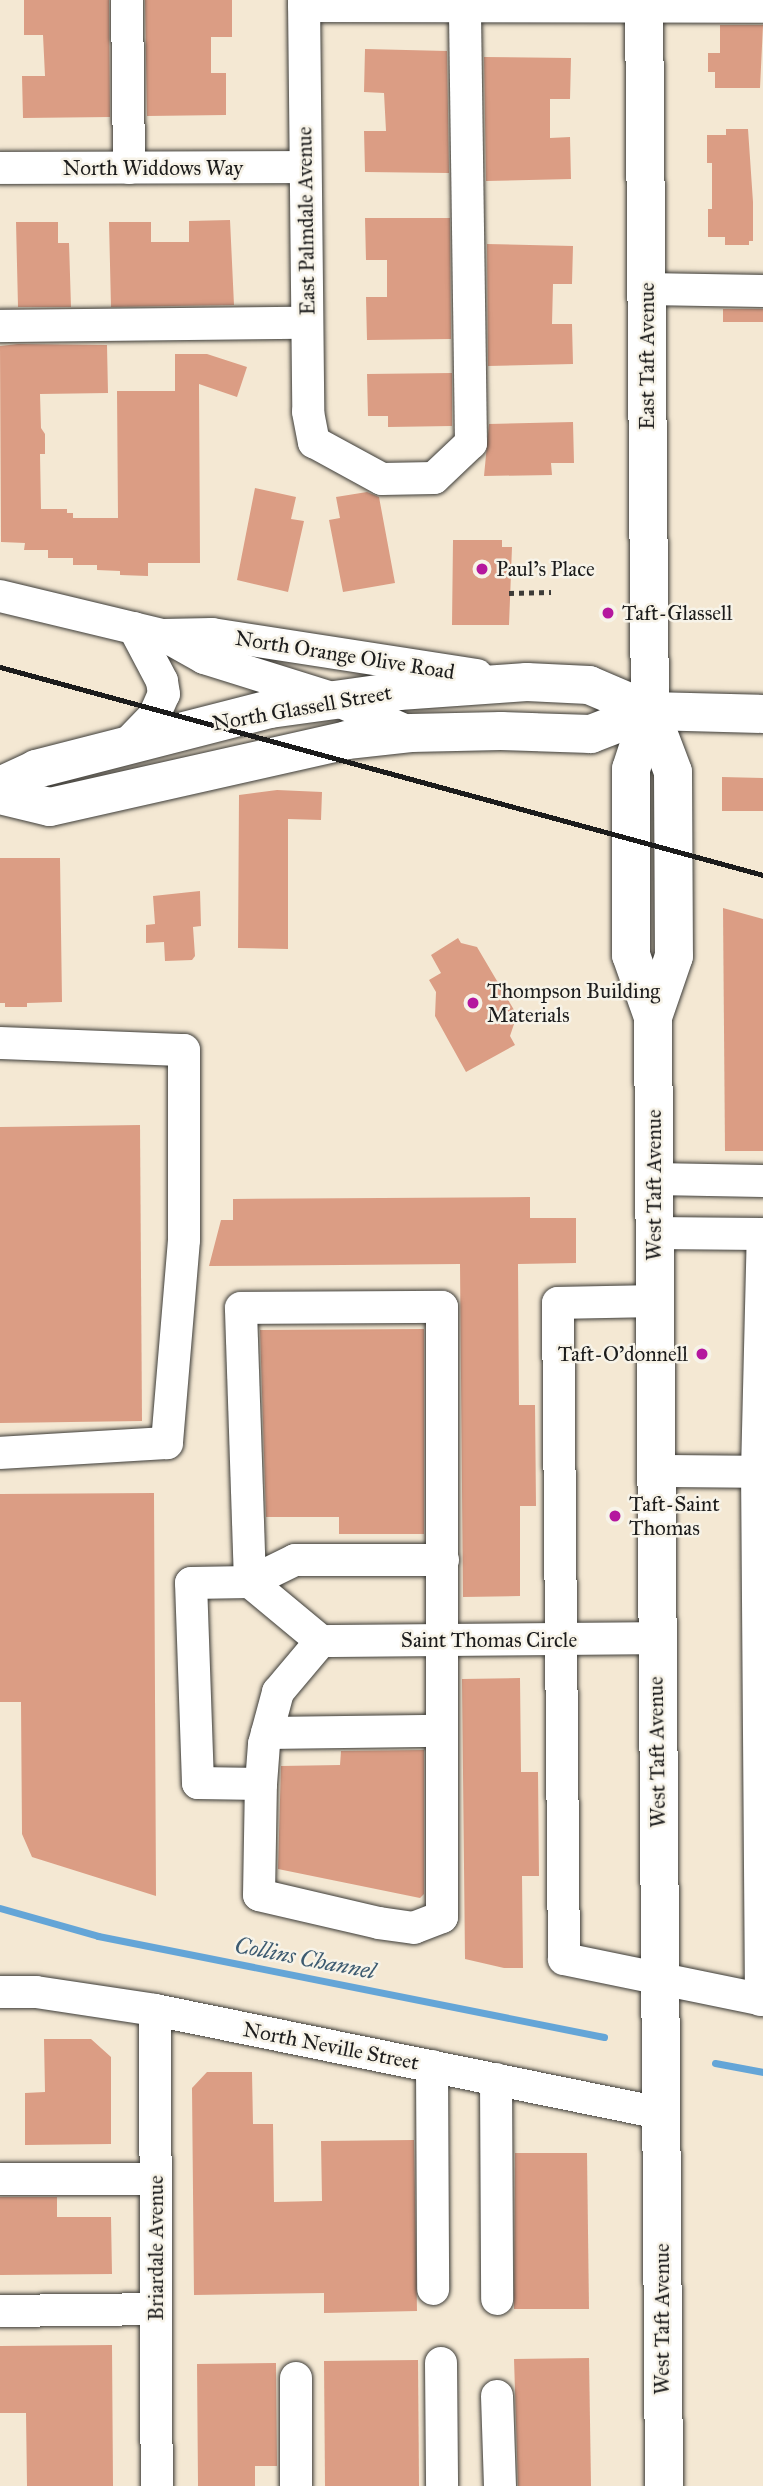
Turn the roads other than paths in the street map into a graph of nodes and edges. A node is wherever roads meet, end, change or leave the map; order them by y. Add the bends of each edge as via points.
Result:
1 (127, 0) edge
2 (304, 3) edge
3 (466, 3) edge
4 (644, 3) edge
5 (763, 7) edge
6 (305, 167) junction
7 (0, 168) edge
8 (129, 168) junction
9 (646, 289) junction
10 (763, 290) edge
11 (307, 323) junction
12 (0, 326) edge
13 (0, 596) edge
14 (149, 632) junction
15 (527, 682) junction
16 (332, 698) junction
17 (650, 711) junction
18 (763, 714) edge
19 (411, 733) junction
20 (125, 746) junction
21 (0, 786) edge
22 (0, 795) edge
23 (0, 1043) edge
24 (654, 1179) junction
25 (763, 1181) edge
26 (654, 1233) junction
27 (762, 1234) edge
28 (654, 1301) junction
29 (0, 1453) edge
30 (655, 1471) junction
31 (760, 1472) edge
32 (443, 1560) junction
33 (250, 1583) junction
34 (563, 1639) junction
35 (656, 1639) junction
36 (442, 1640) junction
37 (321, 1641) junction
38 (442, 1731) junction
39 (267, 1733) junction
40 (761, 1751) edge
41 (261, 1784) junction
42 (659, 1979) junction
43 (0, 1992) edge
44 (762, 2000) edge
45 (155, 2010) junction
46 (432, 2066) junction
47 (496, 2079) junction
48 (660, 2113) junction
49 (0, 2179) edge
50 (156, 2179) junction
51 (433, 2289) dead end
52 (497, 2299) dead end
53 (156, 2309) junction
54 (0, 2311) edge
55 (441, 2363) dead end
56 (296, 2378) dead end
57 (497, 2396) dead end
58 (157, 2486) edge
59 (296, 2486) edge
60 (442, 2486) edge
61 (500, 2486) edge
62 (664, 2486) edge

1 - 8 street
2 - 3 street
2 - 6 street, East Palmdale Avenue
3 - 4 street
3 - 11 street, East Palmdale Avenue via 471,443 434,478 382,479 314,442 308,412
4 - 5 street
4 - 9 main road, East Taft Avenue
6 - 8 street, North Widdows Way
6 - 11 street, East Palmdale Avenue
7 - 8 street, North Widdows Way
9 - 10 street
9 - 17 main road, East Taft Avenue
11 - 12 street
13 - 14 street, North Orange Olive Road
14 - 15 street, North Orange Olive Road via 212,634
14 - 16 street, North Orange Olive Road via 204,658
14 - 20 street via 164,694 154,716
15 - 16 main road, North Glassell Street
15 - 17 main road, North Glassell Street via 589,685
16 - 19 street, North Orange Olive Road
16 - 20 main road, North Glassell Street
17 - 18 main road, North Glassell Street
17 - 19 main road, North Glassell Street via 591,734
17 - 24 main road, West Taft Avenue via 673,772 674,956 653,1017
19 - 22 main road, North Glassell Street via 301,749 50,807
20 - 21 main road, North Glassell Street via 36,769
23 - 29 street via 184,1050 184,1240 167,1443
24 - 25 street
24 - 26 main road, West Taft Avenue
26 - 27 street
26 - 28 main road, West Taft Avenue
27 - 31 street
28 - 30 main road, West Taft Avenue
28 - 34 street via 558,1303
30 - 31 street
30 - 35 main road, West Taft Avenue
31 - 40 street
32 - 33 street via 295,1560
32 - 33 street via 442,1307 241,1308
32 - 36 street
33 - 37 street
33 - 41 street via 191,1583 198,1783
34 - 35 street, Saint Thomas Circle
34 - 36 street, Saint Thomas Circle
34 - 42 street via 564,1959
35 - 42 main road, West Taft Avenue
36 - 37 street, Saint Thomas Circle
36 - 38 street
37 - 39 street via 278,1692
38 - 39 street
38 - 41 street via 442,1917 414,1928 259,1895
39 - 41 street
40 - 44 street
42 - 44 street
42 - 48 main road, West Taft Avenue
43 - 45 street, North Neville Street via 36,1992
45 - 46 street, North Neville Street
45 - 50 street, Briardale Avenue
46 - 47 street, North Neville Street
46 - 51 street
47 - 48 street, North Neville Street
47 - 52 street
48 - 62 main road, West Taft Avenue
49 - 50 street
50 - 53 street, Briardale Avenue
53 - 54 street
53 - 58 street, Briardale Avenue
55 - 60 street
56 - 59 street
57 - 61 street

